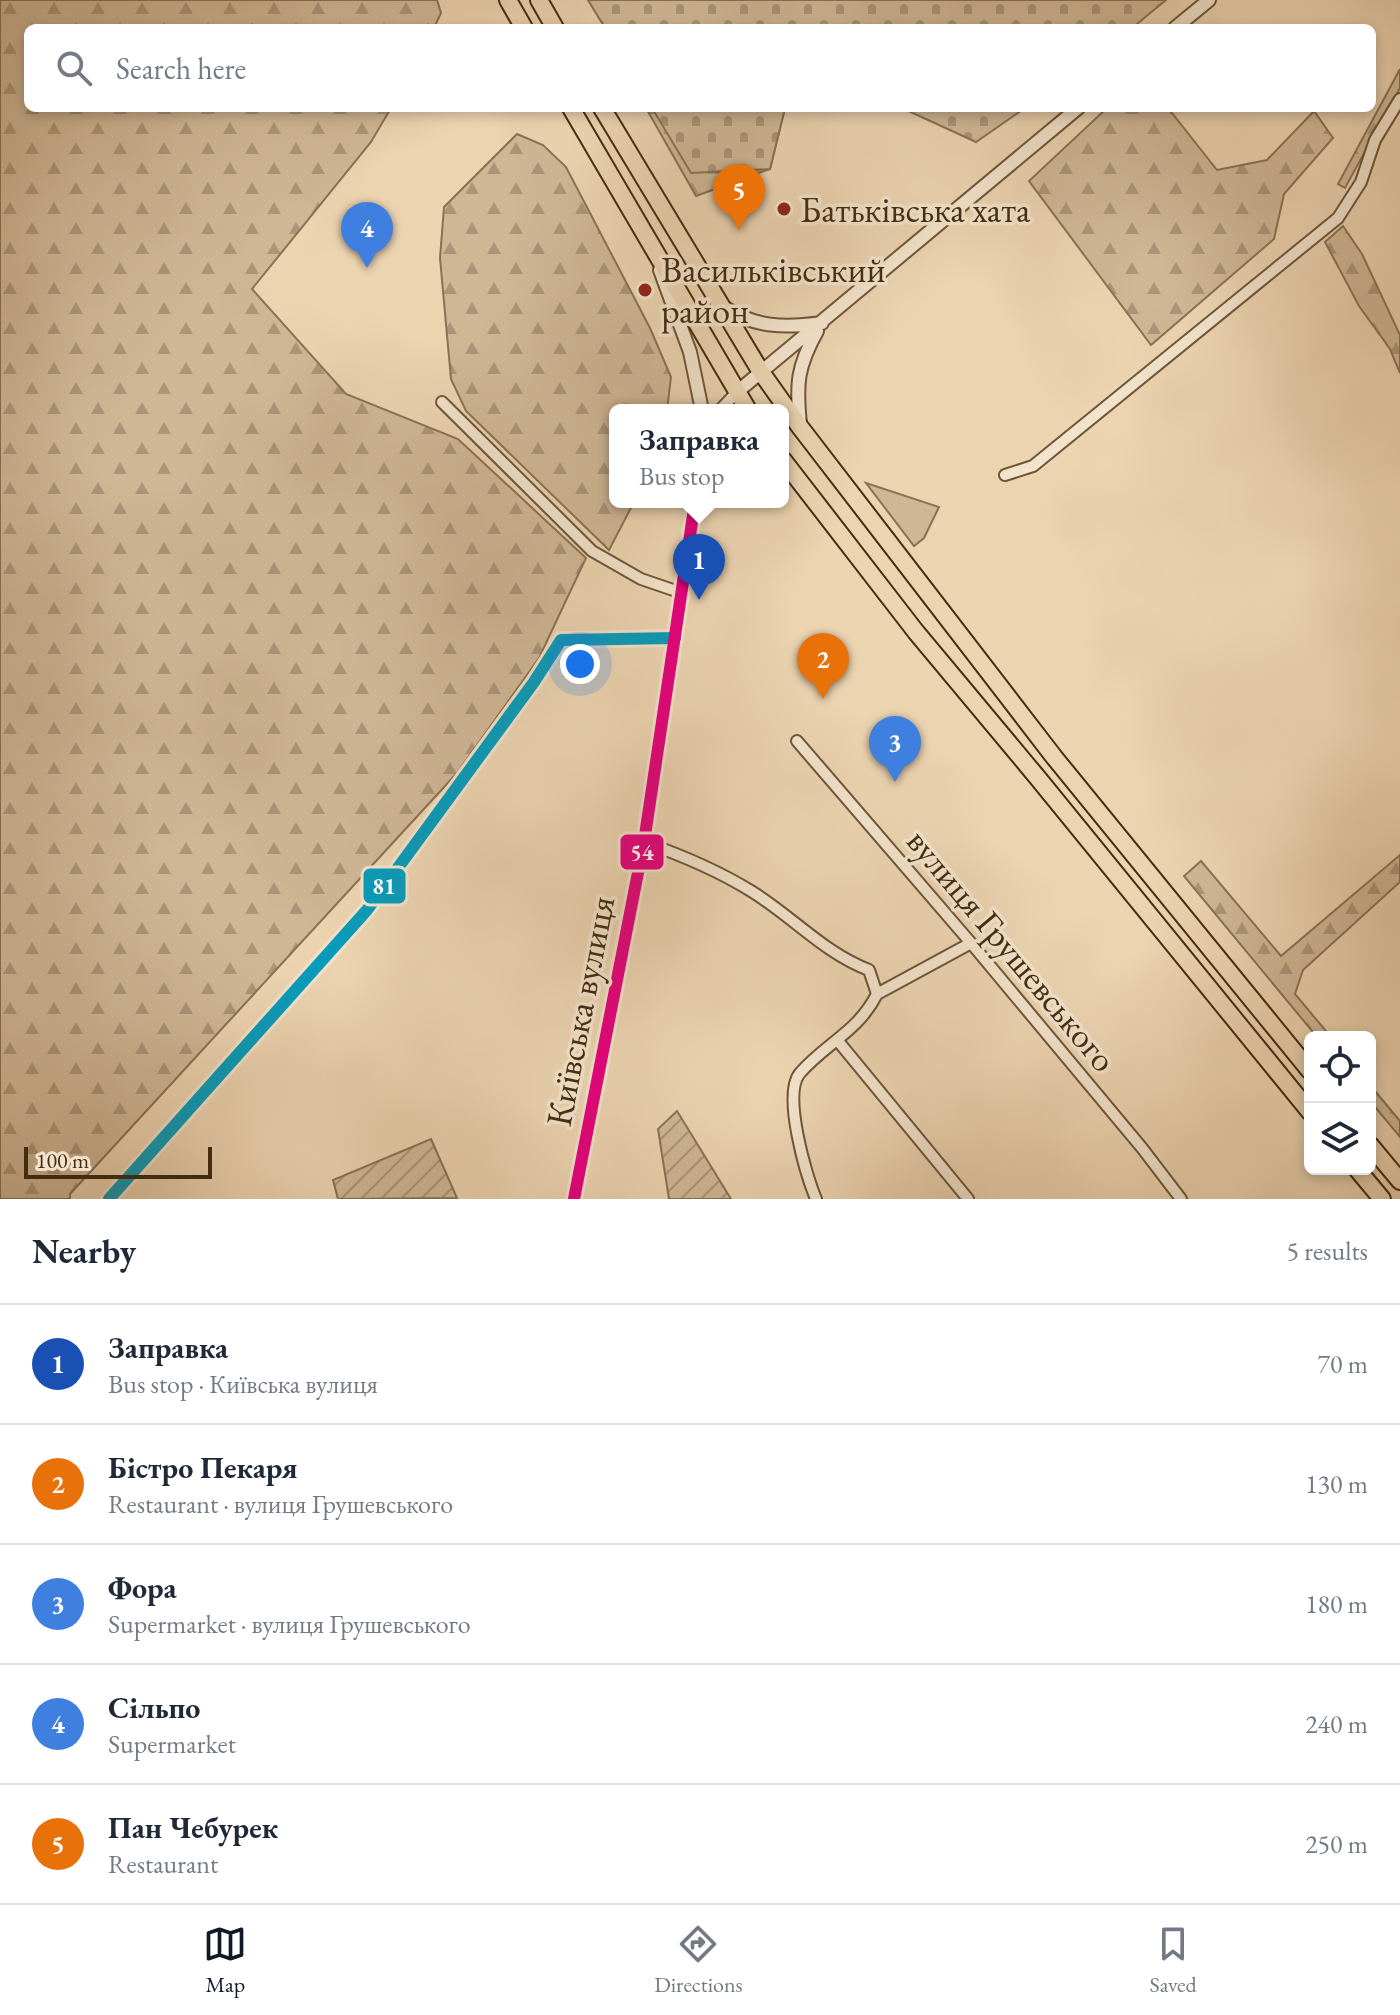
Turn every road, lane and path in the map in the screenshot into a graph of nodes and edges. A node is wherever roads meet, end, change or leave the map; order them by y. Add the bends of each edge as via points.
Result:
1 (508, 0) edge
2 (539, 0) edge
3 (1209, 0) edge
4 (522, 24) edge
5 (553, 24) edge
6 (1180, 24) edge
7 (1400, 99) edge
8 (573, 112) edge
9 (604, 112) edge
10 (1073, 112) edge
11 (652, 249) junction
12 (721, 305) junction
13 (822, 323) junction
14 (761, 372) junction
15 (737, 392) junction
16 (442, 402) dead end
17 (701, 404) edge
18 (726, 404) edge
19 (744, 404) edge
20 (784, 404) edge
21 (789, 411) edge
22 (800, 427) junction
23 (789, 468) edge
24 (1005, 475) dead end
25 (694, 508) edge
26 (682, 593) junction
27 (675, 638) junction
28 (797, 741) dead end
29 (644, 842) junction
30 (971, 943) junction
31 (877, 994) junction
32 (838, 1041) junction
33 (1304, 1064) edge
34 (1304, 1105) edge
35 (1376, 1152) edge
36 (1362, 1175) edge
37 (1400, 1181) edge
38 (109, 1199) edge
39 (574, 1199) edge
40 (816, 1199) edge
41 (968, 1199) edge
42 (1181, 1199) edge
43 (1382, 1199) edge

1 - 4 highway
2 - 5 highway
3 - 6 street
7 - 24 street via 1338,218 1033,466
8 - 11 highway
9 - 12 highway
10 - 13 street
11 - 15 highway
11 - 17 street via 690,352
12 - 13 street via 767,326
12 - 14 highway
13 - 14 street
13 - 22 street via 800,367
14 - 15 street
14 - 20 highway
15 - 18 street
15 - 19 highway
16 - 26 street via 592,551 641,579
21 - 22 highway
22 - 33 highway via 1045,746
23 - 34 highway via 916,632
25 - 26 street, Київська вулиця
26 - 27 street, Київська вулиця
27 - 29 street, Київська вулиця
27 - 38 street via 561,640 377,897
28 - 30 street, вулиця Грушевського
29 - 31 street via 690,858 753,891 845,961 869,970
29 - 39 street, Київська вулиця
30 - 31 street
30 - 42 street, вулиця Грушевського
31 - 32 street via 867,1014
32 - 40 street via 797,1075 794,1096 795,1128
32 - 41 street
35 - 37 highway
36 - 43 highway

